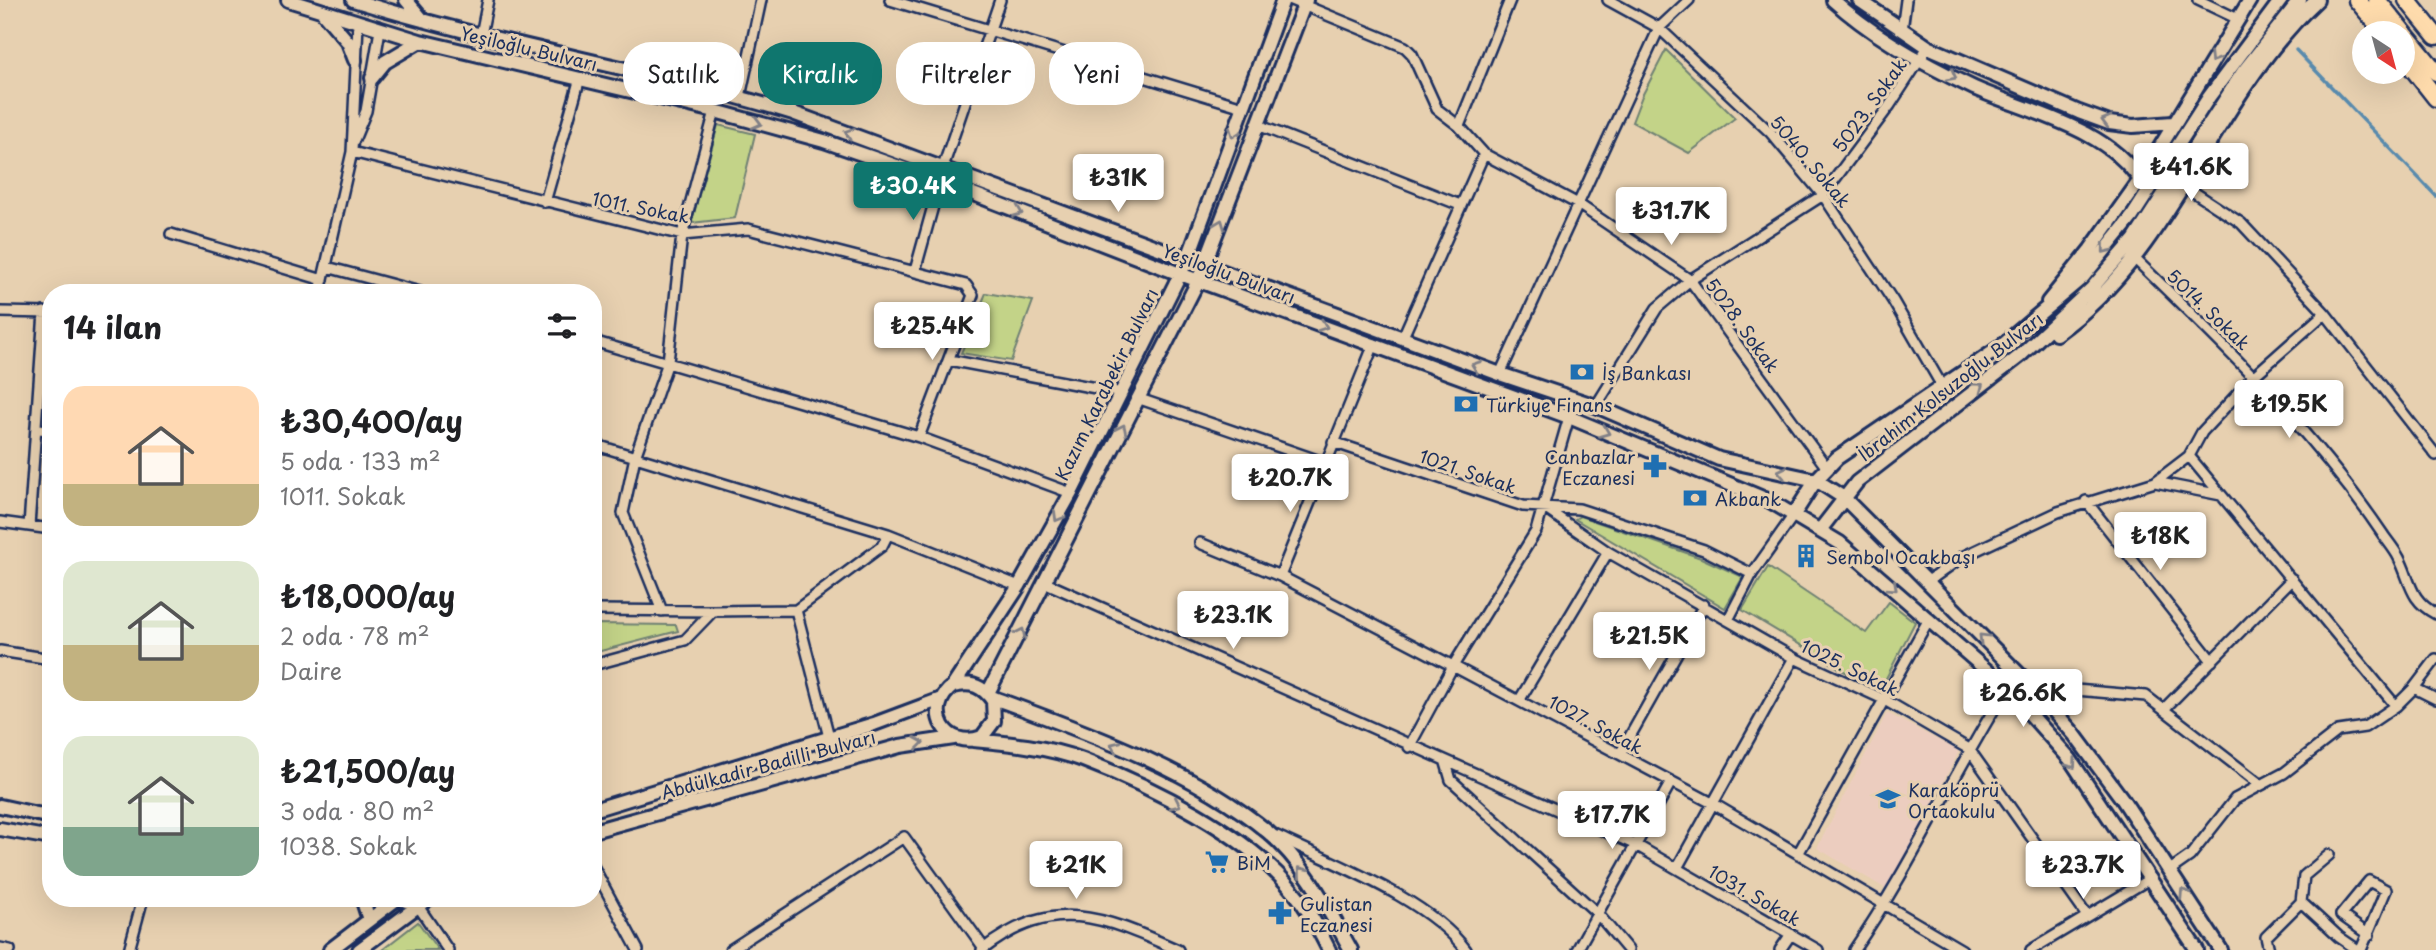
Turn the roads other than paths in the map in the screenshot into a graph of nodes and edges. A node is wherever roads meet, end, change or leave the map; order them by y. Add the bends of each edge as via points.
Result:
1 (288, 0) edge
2 (406, 0) edge
3 (488, 0) edge
4 (761, 0) edge
5 (890, 0) edge
6 (1000, 0) edge
7 (1283, 0) edge
8 (1291, 0) edge
9 (1510, 0) edge
10 (1608, 0) edge
11 (1689, 0) edge
12 (1833, 0) edge
13 (1859, 0) edge
14 (1906, 0) edge
15 (2198, 0) edge
16 (2250, 0) edge
17 (2281, 0) edge
18 (2300, 0) edge
19 (2317, 0) edge
20 (2357, 0) edge
21 (2377, 0) edge
22 (2407, 0) edge
23 (359, 1) edge
24 (1305, 3) edge
25 (385, 4) edge
26 (324, 13) junction
27 (2238, 19) junction
28 (422, 20) junction
29 (2375, 21) edge
30 (358, 24) junction
31 (1659, 28) junction
32 (990, 29) junction
33 (380, 30) junction
34 (1902, 30) junction
35 (481, 35) junction
36 (2436, 36) edge
37 (420, 41) junction
38 (1928, 47) junction
39 (355, 60) junction
40 (1921, 60) junction
41 (623, 69) edge
42 (2415, 71) edge
43 (2436, 72) edge
44 (372, 78) junction
45 (580, 78) junction
46 (744, 79) edge
47 (744, 98) edge
48 (2436, 98) edge
49 (1243, 107) junction
50 (715, 111) junction
51 (2173, 123) junction
52 (1258, 125) junction
53 (1459, 126) junction
54 (353, 142) junction
55 (352, 152) junction
56 (1484, 153) junction
57 (943, 167) junction
58 (2140, 180) junction
59 (940, 181) junction
60 (2183, 185) junction
61 (1823, 195) junction
62 (545, 202) junction
63 (1578, 204) junction
64 (1460, 205) junction
65 (171, 234) dead end
66 (682, 235) junction
67 (1188, 258) junction
68 (2135, 259) junction
69 (1205, 264) junction
70 (327, 267) junction
71 (915, 271) junction
72 (1180, 274) junction
73 (1690, 280) junction
74 (323, 281) junction
75 (1198, 281) junction
76 (322, 284) edge
77 (390, 284) edge
78 (2045, 311) junction
79 (0, 312) edge
80 (42, 313) edge
81 (2325, 313) junction
82 (1402, 339) junction
83 (602, 344) edge
84 (1374, 344) junction
85 (2020, 356) junction
86 (949, 359) junction
87 (668, 362) junction
88 (42, 368) edge
89 (1500, 374) junction
90 (2255, 375) junction
91 (1942, 386) junction
92 (1122, 393) junction
93 (39, 395) junction
94 (42, 396) edge
95 (1137, 398) junction
96 (1597, 406) junction
97 (1569, 417) junction
98 (38, 429) junction
99 (42, 429) edge
100 (919, 437) junction
101 (1333, 442) junction
102 (602, 447) edge
103 (2436, 455) edge
104 (2189, 456) junction
105 (635, 457) junction
106 (1326, 463) junction
107 (1827, 468) junction
108 (1815, 480) junction
109 (2154, 482) junction
110 (1071, 493) junction
111 (2222, 495) junction
112 (1844, 498) junction
113 (2086, 501) junction
114 (1543, 507) junction
115 (1793, 516) junction
116 (0, 522) edge
117 (29, 526) junction
118 (42, 528) edge
119 (1820, 530) junction
120 (888, 534) junction
121 (1200, 542) dead end
122 (1608, 552) junction
123 (1752, 574) junction
124 (1280, 576) junction
125 (2292, 579) junction
126 (1927, 582) junction
127 (1046, 583) junction
128 (1019, 586) junction
129 (1704, 605) junction
130 (602, 610) edge
131 (796, 610) junction
132 (662, 611) junction
133 (713, 611) junction
134 (2436, 614) edge
135 (1929, 619) junction
136 (1728, 620) junction
137 (0, 651) edge
138 (42, 658) edge
139 (1794, 658) junction
140 (2436, 659) edge
141 (2211, 661) junction
142 (602, 663) edge
143 (1453, 666) junction
144 (953, 687) junction
145 (2007, 688) junction
146 (2414, 688) junction
147 (989, 695) junction
148 (2041, 696) junction
149 (941, 699) junction
150 (1883, 699) junction
151 (2436, 699) edge
152 (1519, 701) junction
153 (2396, 706) junction
154 (2165, 708) junction
155 (829, 737) junction
156 (954, 738) junction
157 (973, 740) junction
158 (1409, 747) junction
159 (1969, 749) junction
160 (1619, 754) junction
161 (1446, 763) junction
162 (1671, 782) junction
163 (2260, 784) junction
164 (1712, 803) junction
165 (0, 806) edge
166 (602, 807) edge
167 (42, 815) edge
168 (602, 829) edge
169 (0, 830) edge
170 (1268, 832) junction
171 (42, 837) edge
172 (1636, 845) junction
173 (1798, 854) junction
174 (2329, 855) dead end
175 (1677, 868) junction
176 (2170, 870) junction
177 (2151, 878) junction
178 (602, 883) edge
179 (2301, 902) junction
180 (1885, 905) junction
181 (141, 907) edge
182 (365, 907) edge
183 (386, 907) edge
184 (417, 907) edge
185 (429, 907) edge
186 (1597, 914) junction
187 (2087, 916) junction
188 (369, 920) junction
189 (1791, 934) junction
190 (2369, 935) junction
191 (0, 948) edge
192 (983, 949) edge
193 (10, 950) edge
194 (129, 950) edge
195 (330, 950) edge
196 (359, 950) edge
197 (448, 950) edge
198 (638, 950) edge
199 (730, 950) edge
200 (1178, 950) edge
201 (1329, 950) edge
202 (1350, 950) edge
203 (1466, 950) edge
204 (1577, 950) edge
205 (1628, 950) edge
206 (1780, 950) edge
207 (1818, 950) edge
208 (1854, 950) edge
209 (1962, 950) edge
210 (2031, 950) edge
211 (2197, 950) edge
212 (2221, 950) edge
213 (2269, 950) edge
214 (2359, 950) edge

1 - 26 main road, Yeşiloğlu Bulvarı
2 - 28 main road
3 - 35 street
4 - 46 street
5 - 32 street
6 - 32 street
7 - 49 main road, Kazım Karabekir Bulvarı
8 - 24 street
9 - 53 street
10 - 31 street, 5040. Sokak
11 - 31 street
12 - 40 main road via 1865,27
13 - 34 main road
14 - 34 street
15 - 27 street
16 - 27 main road
17 -> 78 main road, İbrahim Kolsuzoğlu Bulvarı via 2246,44 2132,217 2091,267
18 - 85 main road, İbrahim Kolsuzoğlu Bulvarı via 2243,72 2134,240 2092,288
19 - 60 main road via 2262,64
20 - 29 highway
21 - 43 highway
22 - 36 highway
23 - 25 main road, Yeşiloğlu Bulvarı
23 - 30 main road
24 - 52 main road, Kazım Karabekir Bulvarı
24 - 53 street, 5028. Sokak via 1405,47 1437,110
25 - 28 main road, Yeşiloğlu Bulvarı
25 - 33 main road
26 - 30 main road, Yeşiloğlu Bulvarı
26 - 39 main road via 348,42
27 -> 51 main road
28 - 35 main road, Yeşiloğlu Bulvarı
30 - 33 main road, Yeşiloğlu Bulvarı
30 - 39 street
31 - 61 street, 5040. Sokak via 1771,133
31 - 63 street
32 - 49 street
32 - 57 street
33 - 37 main road, Yeşiloğlu Bulvarı
33 - 44 street
34 - 38 main road
35 - 41 main road, Yeşiloğlu Bulvarı
37 - 44 main road via 385,62
37 - 45 main road, Yeşiloğlu Bulvarı
38 - 40 street, 5023. Sokak
51 -> 38 main road via 2149,127 2109,123
39 - 54 street
40 -> 58 main road via 1972,87 2101,140 2130,164
40 - 61 street, 5023. Sokak
42 - 48 highway
44 - 54 street via 366,111
45 - 50 main road, Yeşiloğlu Bulvarı
45 - 62 street
57 -> 47 main road, Yeşiloğlu Bulvarı
49 -> 67 main road, Kazım Karabekir Bulvarı
50 -> 59 main road, Yeşiloğlu Bulvarı via 824,141
50 - 66 street
51 - 58 main road
52 - 64 street
69 -> 52 main road, Kazım Karabekir Bulvarı
53 - 56 street, 5028. Sokak
54 - 55 street
55 - 62 street, 1011. Sokak
55 - 70 street
56 - 63 street, 5028. Sokak
56 - 64 street
57 - 67 main road, Yeşiloğlu Bulvarı
58 - 78 main road via 2091,250 2050,297
59 - 71 street
59 -> 72 main road, Yeşiloğlu Bulvarı
60 - 68 main road
60 - 81 street via 2241,223
61 - 73 street, 5023. Sokak
61 - 91 street, 5040. Sokak
62 - 66 street, 1011. Sokak
63 - 73 street, 5028. Sokak
63 - 89 street
64 - 82 street
65 - 74 street
66 - 71 street, 1011. Sokak via 748,229
66 - 87 street
67 - 69 main road, Yeşiloğlu Bulvarı
67 - 72 main road, Kazım Karabekir Bulvarı
68 - 85 main road via 2091,307
68 - 90 street, 5014. Sokak
69 - 75 main road, Kazım Karabekir Bulvarı
69 - 82 main road, Yeşiloğlu Bulvarı
70 - 74 street
70 - 77 street
71 - 86 street, 1011. Sokak via 966,285 973,295
72 - 75 main road, Yeşiloğlu Bulvarı
72 - 92 main road, Kazım Karabekir Bulvarı
73 - 96 street, 5023. Sokak via 1657,308
73 - 107 street, 5028. Sokak
74 - 76 street
75 -> 84 main road, Yeşiloğlu Bulvarı
75 - 95 main road, Kazım Karabekir Bulvarı
78 - 91 main road, İbrahim Kolsuzoğlu Bulvarı
79 - 80 street
81 - 90 street
81 - 103 street
89 -> 82 main road, Yeşiloğlu Bulvarı
83 - 87 street
84 - 97 main road, Yeşiloğlu Bulvarı
84 - 101 street
112 -> 85 main road, İbrahim Kolsuzoğlu Bulvarı via 1857,482
86 - 92 street
86 - 100 street
87 - 100 street
87 - 105 street
88 - 93 street
89 - 96 main road, Yeşiloğlu Bulvarı
90 - 104 street via 2202,432
90 - 134 street, 5014. Sokak via 2363,505 2400,560 2414,594
91 - 107 main road, İbrahim Kolsuzoğlu Bulvarı
92 - 110 main road, Kazım Karabekir Bulvarı
93 - 94 street
93 - 98 street
95 - 106 street
127 -> 95 main road, Kazım Karabekir Bulvarı
108 -> 96 main road, Yeşiloğlu Bulvarı via 1719,458
97 - 114 street
97 -> 115 main road, Yeşiloğlu Bulvarı via 1726,480
98 - 99 street
98 - 117 street
100 - 110 street
101 - 106 street
101 - 114 street, 1021. Sokak via 1523,506
102 - 105 street
104 - 109 street
104 - 111 street
105 - 120 street
105 - 132 street via 623,513
106 - 124 street
107 - 108 main road, İbrahim Kolsuzoğlu Bulvarı
108 - 112 main road, Yeşiloğlu Bulvarı
108 - 115 main road, İbrahim Kolsuzoğlu Bulvarı
109 - 111 street
109 - 113 street
110 -> 128 main road, Kazım Karabekir Bulvarı
111 - 125 street
112 - 119 main road, İbrahim Kolsuzoğlu Bulvarı
112 - 126 main road, Yeşiloğlu Bulvarı
113 - 126 street via 1962,557
113 - 141 street
114 - 122 street, 1025. Sokak
114 - 123 street, 1021. Sokak via 1591,513 1704,550
114 - 143 street via 1536,531
115 - 119 main road, Yeşiloğlu Bulvarı
115 - 123 street
116 - 117 street
117 - 118 street
119 -> 135 main road, Yeşiloğlu Bulvarı
120 - 128 street
120 - 131 street via 882,546
121 - 124 street, 1027. Sokak
122 - 129 street, 1025. Sokak
122 - 152 street
123 - 136 street
124 - 143 street, 1027. Sokak
125 - 141 street
125 - 153 street
148 -> 126 main road, Yeşiloğlu Bulvarı
147 -> 127 main road, Kazım Karabekir Bulvarı
127 - 158 street, 1031. Sokak
128 - 144 main road, Kazım Karabekir Bulvarı
129 - 136 street, 1025. Sokak
129 - 160 street
130 - 132 street
131 - 133 street
131 - 155 street
132 - 133 street
133 - 142 street via 685,640
135 - 145 main road, Yeşiloğlu Bulvarı
135 - 150 street
136 - 139 street, 1025. Sokak
137 - 138 street
139 - 150 street, 1025. Sokak
139 - 164 street
140 - 146 street
141 - 154 street
143 - 152 street, 1027. Sokak
143 - 158 street
144 - 147 main road via 971,684
144 - 149 main road
145 - 159 street
145 -> 177 main road, Yeşiloğlu Bulvarı via 2070,759
146 - 151 street
146 - 153 street
147 - 157 main road via 994,721 982,737
170 -> 147 main road via 1175,773
148 - 154 street via 2064,689 2146,696
148 - 176 main road, Yeşiloğlu Bulvarı via 2082,745
149 - 155 main road, Abdülkadir Badilli Bulvarı
149 - 156 main road via 941,726
150 - 159 street, 1025. Sokak
150 - 173 street
152 - 160 street, 1027. Sokak
153 - 163 street via 2365,727 2339,731 2284,773
154 - 163 street
155 - 166 main road, Abdülkadir Badilli Bulvarı
156 - 157 main road
168 -> 156 main road, Abdülkadir Badilli Bulvarı via 900,746
157 -> 201 main road via 1081,759 1204,817 1293,890
158 - 161 street, 1031. Sokak
159 - 180 street
159 - 187 street, 1025. Sokak
160 - 162 street, 1027. Sokak
161 - 172 street, 1031. Sokak
161 - 186 street via 1451,780
162 - 164 street, 1027. Sokak
162 - 172 street
163 - 176 street via 2235,799 2190,856
164 - 173 street, 1027. Sokak
164 - 175 street
165 - 167 main road
169 - 171 main road
202 -> 170 main road via 1306,875
170 - 203 street via 1399,897 1458,939
172 - 175 street, 1031. Sokak
172 - 186 street
173 - 180 street, 1027. Sokak
174 - 179 street via 2304,876
175 - 189 street, 1031. Sokak
212 -> 176 main road, Yeşiloğlu Bulvarı
177 - 187 street
177 - 211 main road, Yeşiloğlu Bulvarı
178 - 198 street
179 - 213 street via 2266,937
179 - 214 street
180 - 208 street
180 - 209 street, 1027. Sokak
181 - 194 street
182 - 188 main road
183 - 188 main road
184 - 196 main road
185 - 197 street
186 - 204 street
186 - 205 street
187 - 210 street
188 - 195 main road
189 - 206 street
189 - 207 street, 1031. Sokak
190 - 190 street via 2386,890 2370,881 2341,915
190 - 214 street
191 - 193 street
192 - 199 street via 904,837
192 - 200 street via 1027,922 1070,915 1092,917

